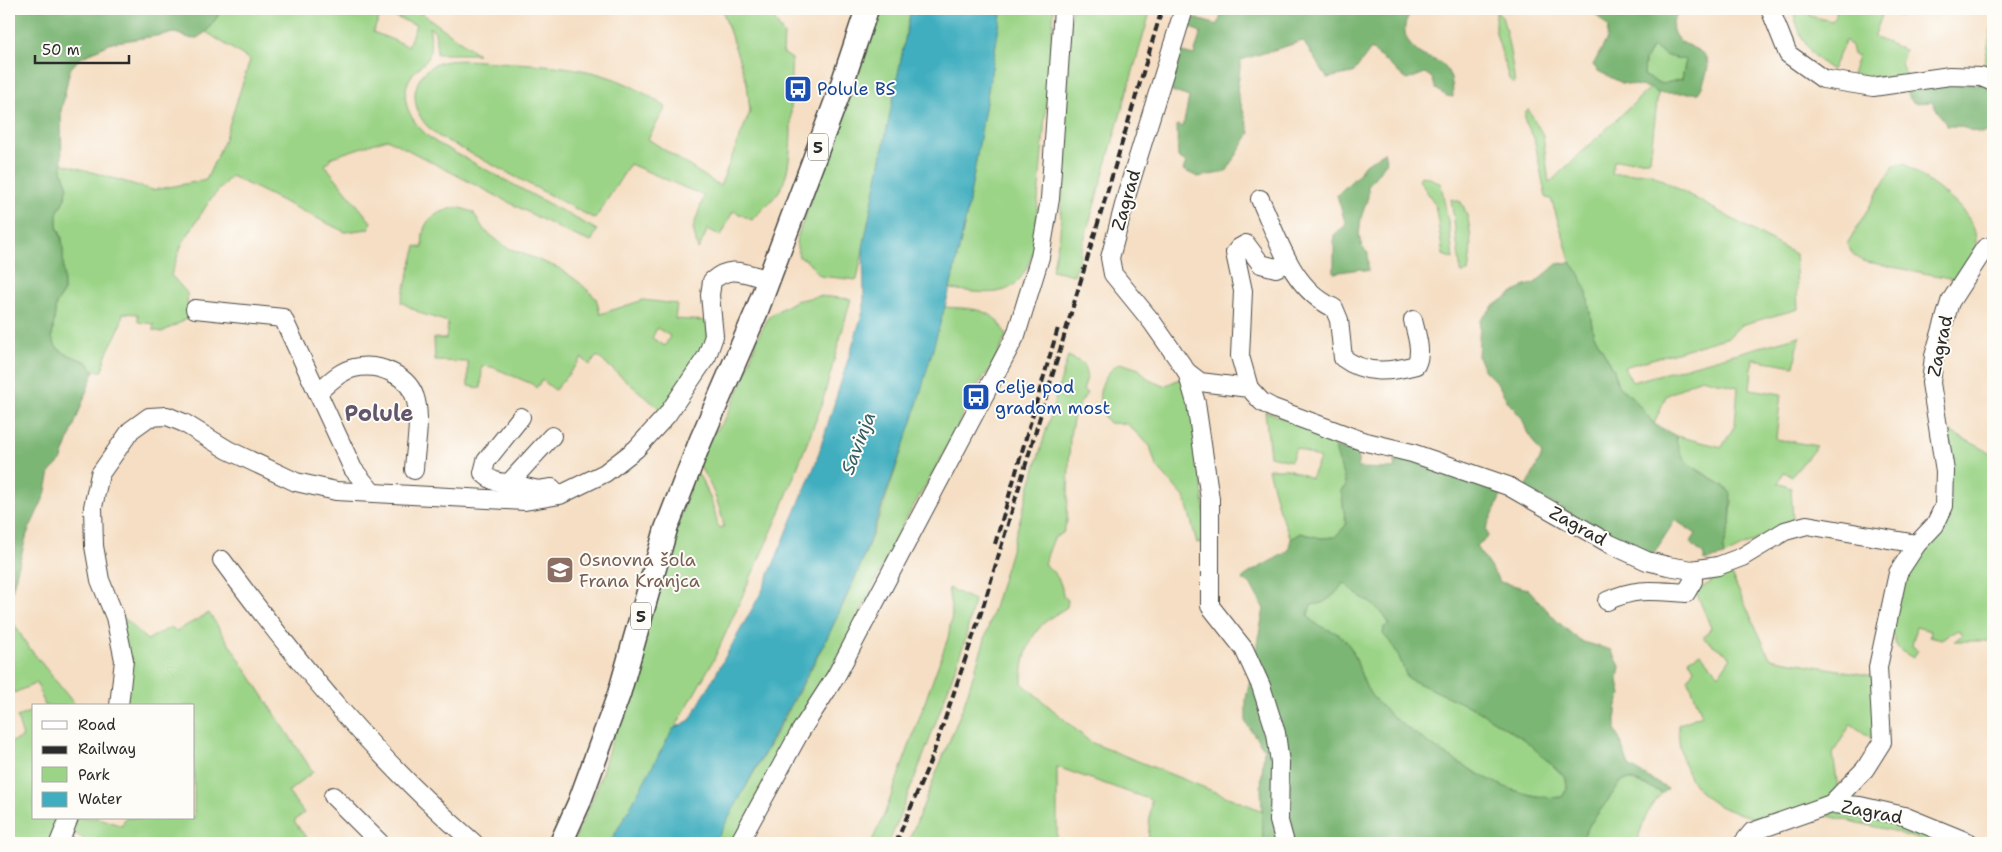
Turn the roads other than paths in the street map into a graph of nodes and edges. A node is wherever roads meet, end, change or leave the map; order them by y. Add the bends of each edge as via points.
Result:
1 (867, 9) edge
2 (1063, 9) edge
3 (1184, 9) edge
4 (1770, 9) edge
5 (1993, 82) edge
6 (1260, 199) dead end
7 (1993, 245) edge
8 (1288, 262) junction
9 (767, 279) junction
10 (195, 308) dead end
11 (1413, 320) dead end
12 (1187, 372) junction
13 (1249, 388) junction
14 (319, 391) junction
15 (521, 417) dead end
16 (552, 436) dead end
17 (414, 470) dead end
18 (605, 472) junction
19 (509, 483) junction
20 (372, 492) junction
21 (1917, 544) junction
22 (222, 560) dead end
23 (1692, 570) junction
24 (1607, 601) dead end
25 (119, 704) edge
26 (333, 796) dead end
27 (1831, 804) junction
28 (68, 820) edge
29 (59, 843) edge
30 (380, 843) edge
31 (474, 843) edge
32 (561, 843) edge
33 (739, 843) edge
34 (1285, 843) edge
35 (1743, 843) edge
36 (1970, 843) edge

1 - 9 main road, 5 via 839,92
2 - 33 street via 1050,199 1040,257 1010,348 836,676 800,732
3 - 12 street, Zagrad via 1110,258 1113,274
4 - 5 street via 1788,54 1823,79 1873,87 1950,76 1981,77
6 - 8 street
7 - 21 street, Zagrad via 1985,248 1950,302 1934,356 1931,383 1946,490 1944,506 1935,525
8 - 11 street via 1303,287 1319,301 1334,308 1339,320 1343,358 1354,367 1394,371 1416,365 1418,342
8 - 13 street via 1276,268 1261,264 1246,244 1235,253 1243,291 1240,356
9 - 18 street via 732,271 721,272 712,280 710,295 714,336 707,356 651,434
9 - 32 main road, 5 via 756,313 666,529 619,694
10 - 14 street via 283,318
12 - 13 street, Zagrad via 1200,382
12 - 34 street, Zagrad via 1196,403 1210,499 1210,606 1244,649 1261,686 1276,733 1280,763 1279,821
13 - 23 street, Zagrad via 1273,408 1362,441 1412,453 1508,486 1610,544 1647,561
14 - 17 street via 338,375 353,368 369,366 391,372 407,382 416,400
14 - 20 street via 353,469
15 - 19 street via 486,461 483,473 498,483
16 - 19 street
18 - 19 street via 538,490
18 - 20 street via 560,495 525,502
20 - 25 street via 336,491 296,482 166,416 150,418 132,430 100,474 93,507 94,546 100,580 116,617 124,660
21 - 23 street, Zagrad via 1807,525 1785,531 1742,557 1718,566
21 - 27 street, Zagrad via 1898,573 1878,667 1882,742 1864,769
22 - 31 street via 317,683 437,811
23 - 24 street via 1693,581 1686,593 1627,592
26 - 30 street
27 - 35 street, Zagrad via 1752,832
27 - 36 street, Zagrad via 1860,806 1904,816
28 - 29 street

